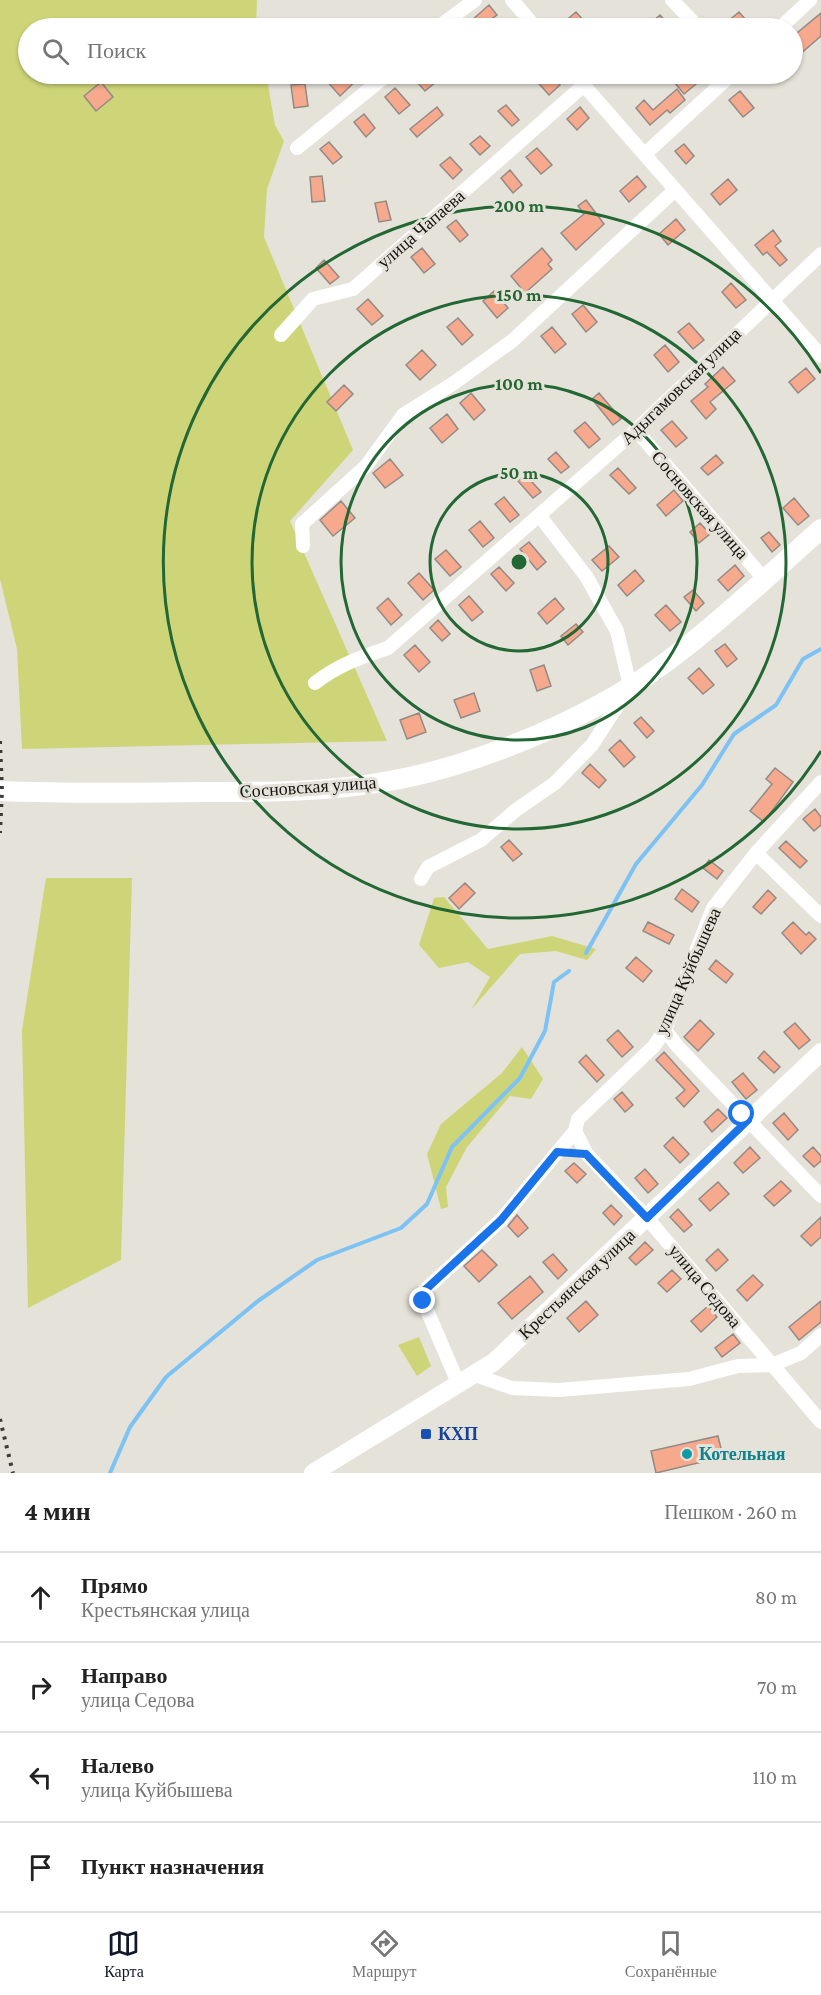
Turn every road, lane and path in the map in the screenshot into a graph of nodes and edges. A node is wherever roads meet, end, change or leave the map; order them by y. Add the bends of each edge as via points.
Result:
1 (475, 0) edge
2 (512, 0) edge
3 (672, 0) edge
4 (810, 0) edge
5 (451, 18) edge
6 (527, 18) edge
7 (689, 18) edge
8 (791, 18) edge
9 (376, 84) edge
10 (721, 84) edge
11 (584, 85) joint
12 (297, 148) dead end
13 (645, 154) junction
14 (675, 190) junction
15 (821, 254) edge
16 (771, 299) junction
17 (281, 336) dead end
18 (821, 356) edge
19 (636, 430) junction
20 (539, 515) junction
21 (821, 528) edge
22 (303, 546) dead end
23 (764, 579) junction
24 (315, 683) dead end
25 (630, 686) junction
26 (821, 782) edge
27 (1, 791) edge
28 (756, 853) junction
29 (745, 866) junction
30 (773, 870) junction
31 (421, 879) dead end
32 (821, 916) edge
33 (665, 1030) junction
34 (821, 1052) edge
35 (748, 1120) junction
36 (575, 1131) junction
37 (557, 1152) junction
38 (586, 1154) junction
39 (821, 1196) edge
40 (647, 1218) junction
41 (821, 1335) edge
42 (772, 1365) junction
43 (475, 1375) junction
44 (459, 1385) junction
45 (821, 1422) edge
46 (313, 1473) edge

1 - 5 street
2 - 6 street
3 - 7 street
4 - 8 street
9 - 12 street
10 - 13 street
11 - 13 street
11 - 17 street, улица Чапаева via 353,289 313,299
13 - 14 street
14 - 16 street
14 - 22 street via 512,341 403,415 366,466 302,524
15 - 16 street, Адыгамовская улица
16 - 18 street
16 - 19 street, Адыгамовская улица
19 - 20 street, Адыгамовская улица
19 - 23 street, Сосновская улица
20 - 24 street, Адыгамовская улица via 388,648 351,660
20 - 25 street via 586,576 617,631
21 - 23 main road, Сосновская улица
23 - 25 main road, Сосновская улица via 674,655
25 - 27 main road, Сосновская улица via 518,742 391,781 266,792
25 - 31 street, Сосновская улица via 592,745 555,783 481,840 428,867
26 - 28 street, улица Куйбышева
28 - 29 street, улица Куйбышева
28 - 30 street
29 - 30 street
29 - 33 street, улица Куйбышева via 713,908
30 - 32 street
33 - 35 street
33 - 36 street, улица Куйбышева via 654,1046 578,1119
34 - 35 street, Крестьянская улица
35 - 39 street
35 - 40 street, Крестьянская улица
36 - 37 street, улица Куйбышева
36 - 38 street, улица Седова
37 - 38 street
37 - 44 street, улица Куйбышева via 501,1220 424,1291 423,1301
38 - 40 street, улица Седова
40 - 42 street, улица Седова
40 - 43 street, Крестьянская улица via 494,1362
41 - 42 street via 801,1353
42 - 43 street via 738,1366 689,1379 559,1390 512,1388
42 - 45 street, улица Седова
43 - 44 street, Крестьянская улица
44 - 46 street, Крестьянская улица

